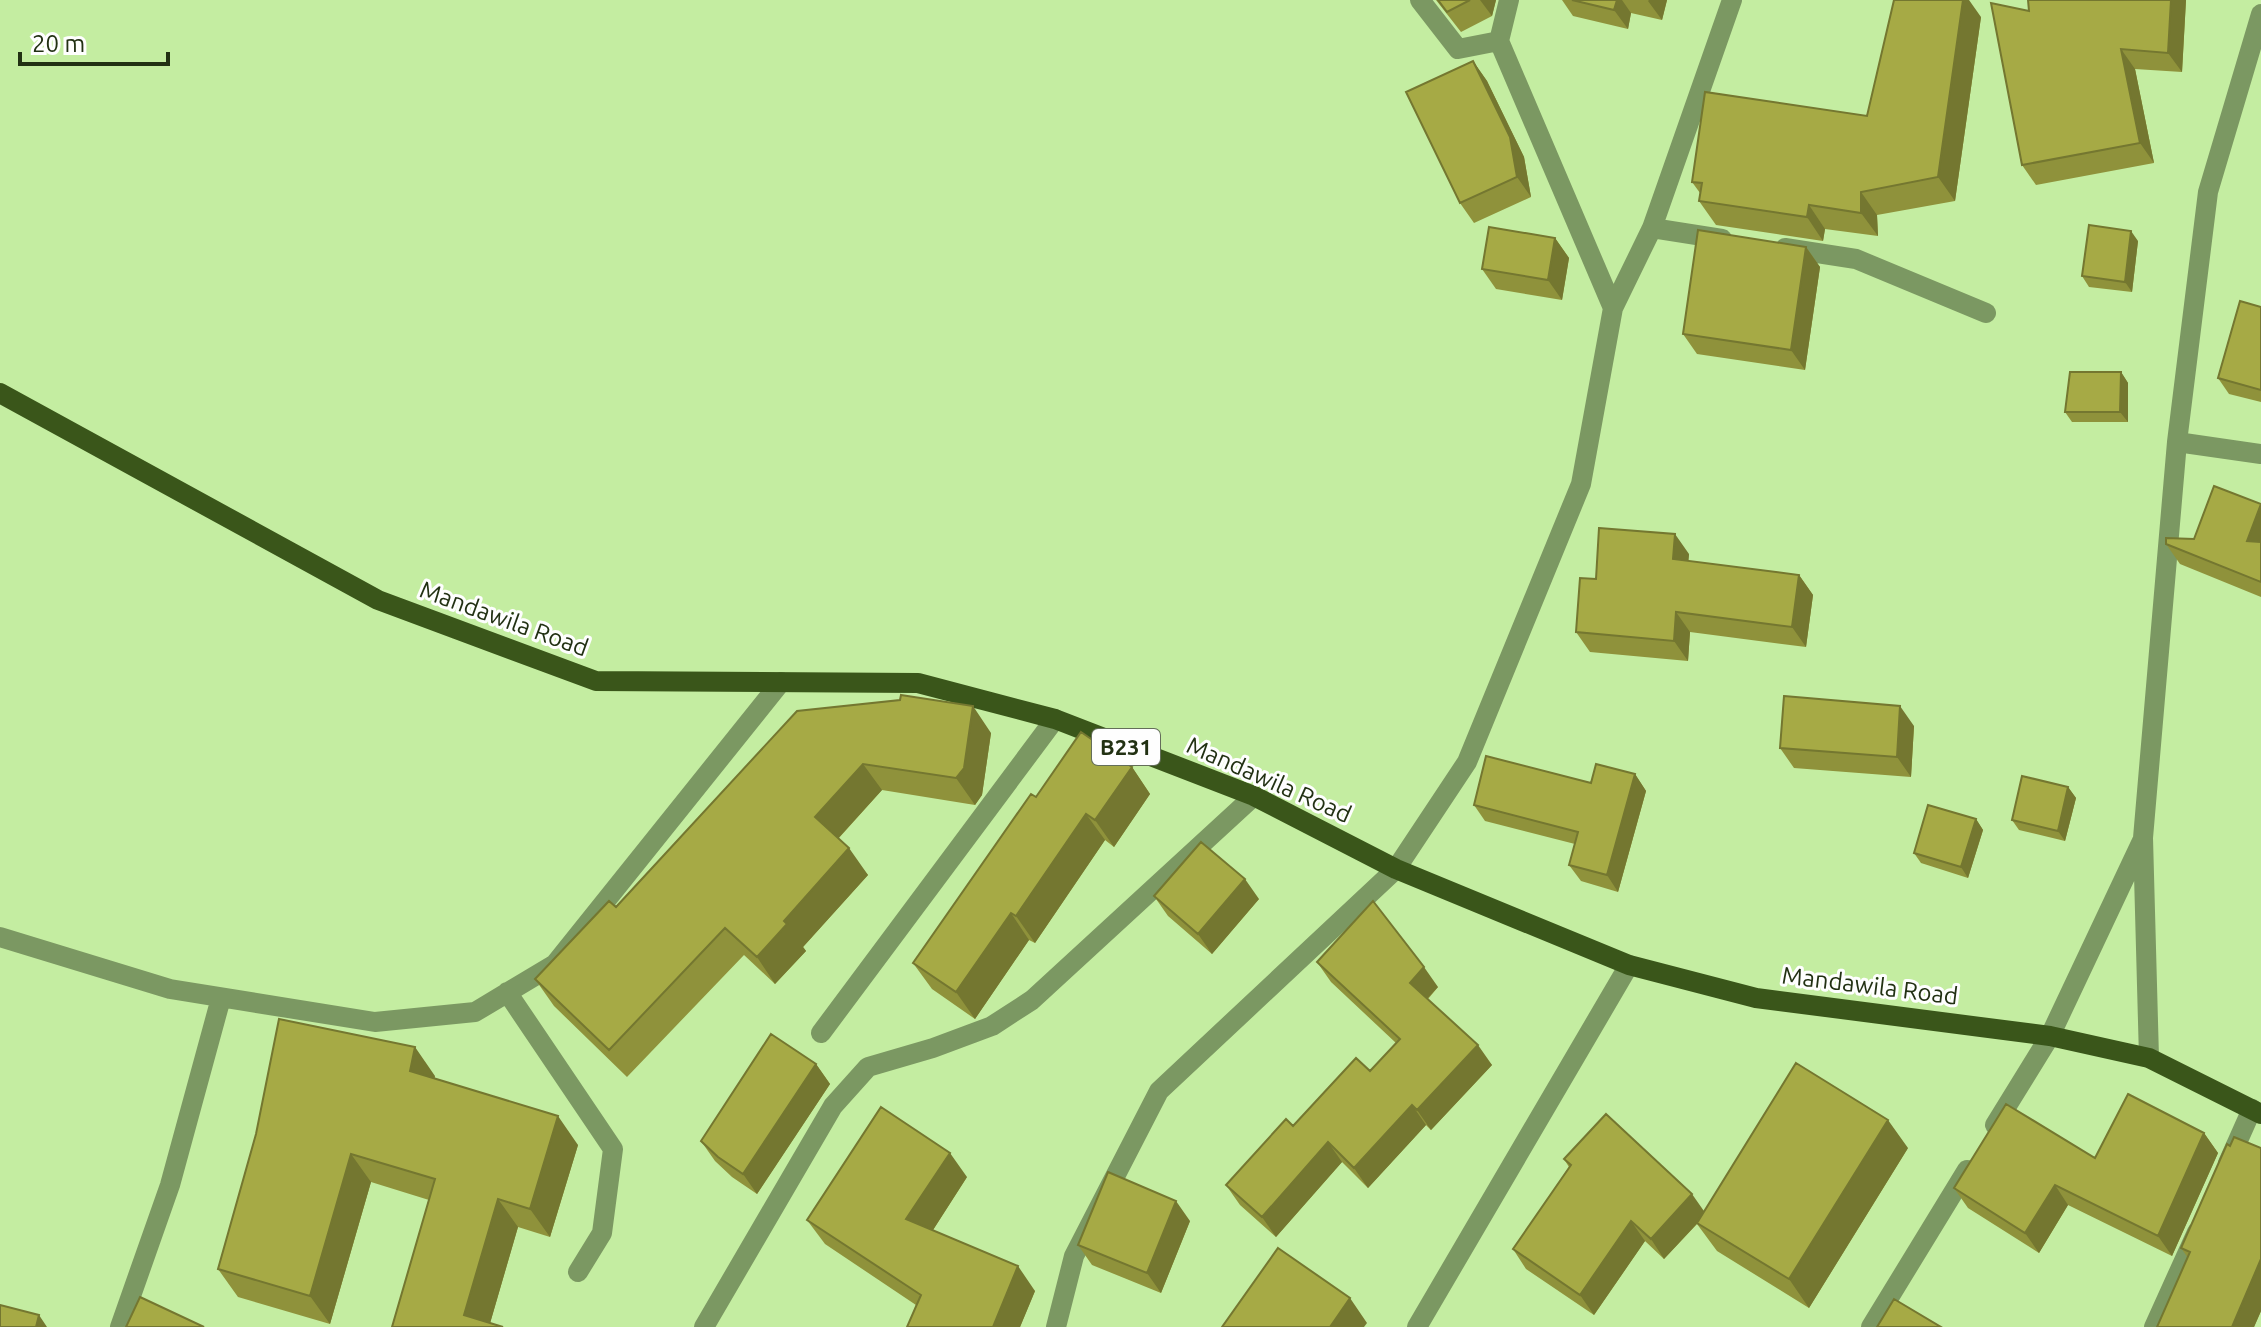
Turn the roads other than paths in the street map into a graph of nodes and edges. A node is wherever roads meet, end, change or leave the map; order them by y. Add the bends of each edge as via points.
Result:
1 (1420, 0) edge
2 (1509, 0) edge
3 (1732, 0) edge
4 (2261, 14) edge
5 (1499, 41) junction
6 (1652, 228) junction
7 (1613, 308) junction
8 (1986, 313) dead end
9 (0, 393) edge
10 (2177, 442) junction
11 (2261, 454) edge
12 (781, 682) junction
13 (1055, 719) junction
14 (1254, 796) junction
15 (2143, 838) junction
16 (1396, 869) junction
17 (0, 937) edge
18 (1629, 965) junction
19 (507, 992) junction
20 (221, 998) junction
21 (821, 1033) dead end
22 (2050, 1036) junction
23 (2149, 1058) junction
24 (2256, 1111) edge
25 (2219, 1181) edge
26 (2206, 1211) edge
27 (578, 1272) dead end
28 (120, 1327) edge
29 (704, 1327) edge
30 (1056, 1327) edge
31 (1417, 1327) edge
32 (1871, 1327) edge
33 (2154, 1327) edge

1 - 5 street via 1458,49
2 - 5 street
3 - 6 street
4 - 10 street via 2208,192
5 - 7 street
6 - 7 street
6 - 8 street via 1856,259
7 - 16 street via 1581,484 1467,762
9 - 12 main road, Mandawila Road / B231 via 378,600 596,681
10 - 11 street
10 - 15 street
12 - 13 main road, Mandawila Road / B231 via 918,683
12 - 19 street via 555,964
13 - 14 main road, Mandawila Road / B231
13 - 21 street
14 - 16 main road, Mandawila Road / B231
14 - 29 street via 1032,1000 992,1026 868,1067 833,1106
15 - 22 street
15 - 23 street
16 - 18 main road, Mandawila Road / B231
16 - 30 street via 1159,1091 1074,1256
17 - 20 street via 170,989
18 - 22 main road, Mandawila Road / B231 via 1756,998
18 - 31 street
19 - 20 street via 475,1012 375,1022
19 - 27 street via 613,1149 602,1233
20 - 28 street via 170,1185
22 - 23 main road, Mandawila Road / B231
22 - 32 street
23 - 24 main road, Mandawila Road / B231
24 - 25 street
26 - 33 street

